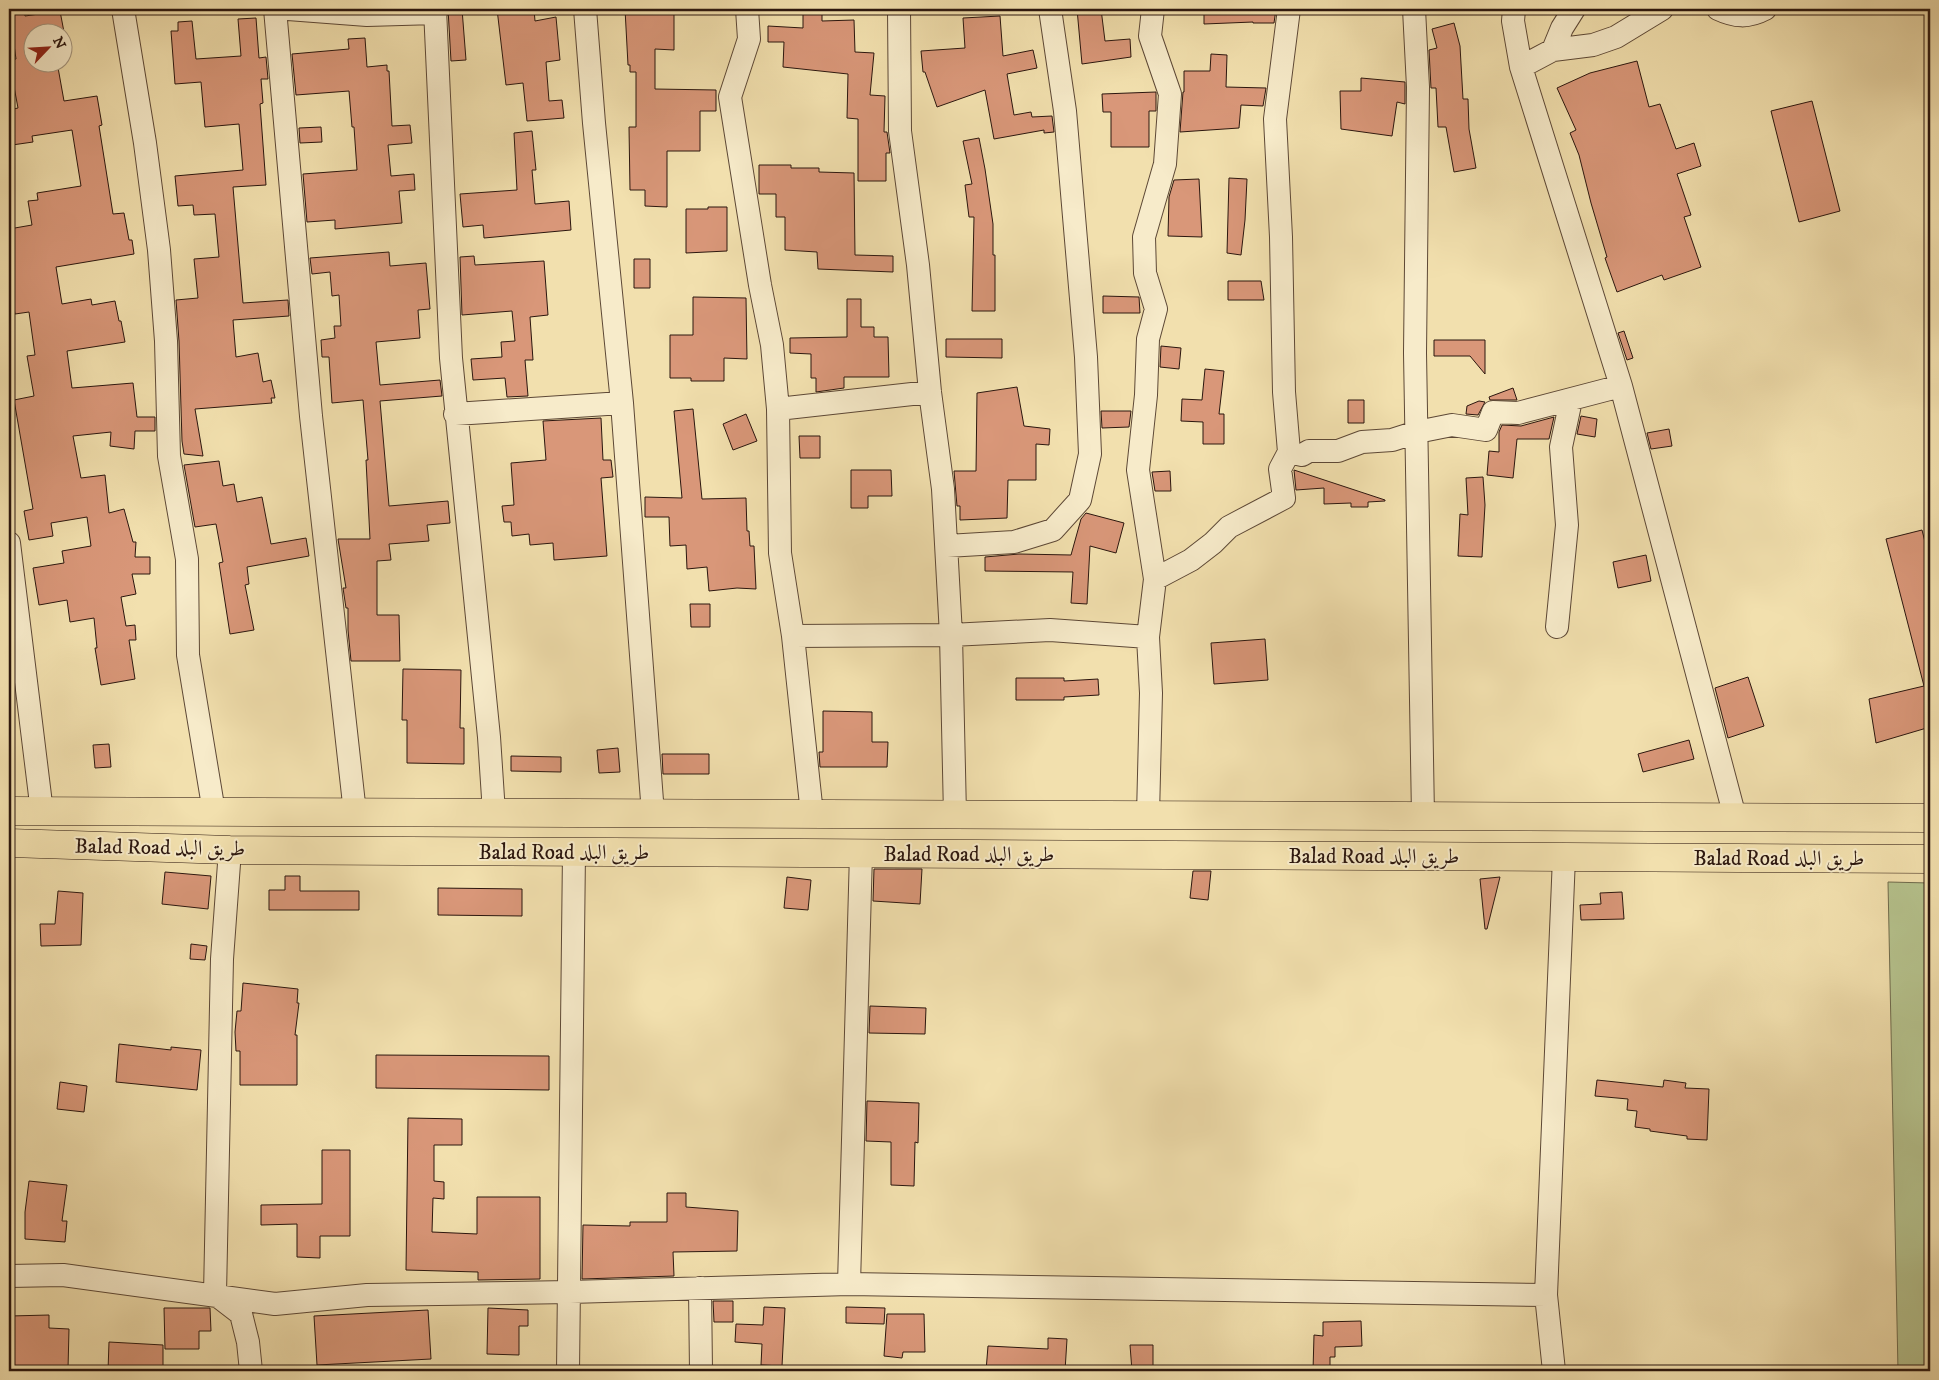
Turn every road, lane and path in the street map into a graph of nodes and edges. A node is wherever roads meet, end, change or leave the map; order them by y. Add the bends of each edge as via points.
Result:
1 (124, 9) edge
2 (275, 9) edge
3 (288, 9) edge
4 (585, 9) edge
5 (747, 9) edge
6 (899, 9) edge
7 (1050, 9) edge
8 (1153, 9) edge
9 (1289, 9) edge
10 (1414, 9) edge
11 (1514, 9) edge
12 (1574, 9) edge
13 (1662, 9) edge
14 (1718, 9) edge
15 (1765, 9) edge
16 (435, 11) edge
17 (1553, 50) junction
18 (1521, 67) junction
19 (1621, 386) junction
20 (930, 392) junction
21 (1571, 400) junction
22 (622, 403) junction
23 (778, 409) junction
24 (455, 414) junction
25 (1417, 432) junction
26 (1289, 452) junction
27 (9, 543) edge
28 (947, 546) junction
29 (1155, 579) junction
30 (1557, 627) dead end
31 (951, 635) junction
32 (793, 636) junction
33 (1148, 637) junction
34 (9, 810) edge
35 (42, 812) junction
36 (214, 812) junction
37 (354, 813) junction
38 (494, 813) junction
39 (653, 814) junction
40 (812, 814) junction
41 (956, 815) junction
42 (1148, 815) junction
43 (1423, 816) junction
44 (1735, 817) junction
45 (1930, 818) edge
46 (9, 843) edge
47 (230, 850) junction
48 (574, 852) junction
49 (861, 853) junction
50 (1564, 857) junction
51 (1930, 859) edge
52 (9, 1276) edge
53 (849, 1284) junction
54 (700, 1288) junction
55 (570, 1292) junction
56 (215, 1294) junction
57 (1546, 1295) junction
58 (251, 1371) edge
59 (568, 1371) edge
60 (701, 1371) edge
61 (1554, 1371) edge

1 - 36 street via 159,250 166,341 169,456 187,559 188,655
2 - 37 street via 311,416
3 - 16 street via 367,14
4 - 22 street
5 - 23 street via 749,39 730,97 772,345
6 - 20 street via 900,131 918,265
7 - 28 street via 1065,111 1086,357 1090,454 1080,500 1053,530 1014,542
8 - 29 street via 1150,36 1170,94 1165,164 1144,237 1145,273 1156,309 1148,339 1138,470
9 - 26 street via 1275,119
10 - 25 street via 1418,88
11 - 18 street
12 - 17 street
13 - 17 street via 1616,37 1593,45
14 - 15 street via 1739,16
16 - 24 street
17 - 18 street
18 - 19 street
19 - 21 street
19 - 44 street
20 - 23 street
20 - 28 street
21 - 25 street via 1518,413 1493,412 1486,430 1452,425
21 - 30 street via 1561,447 1567,525
22 - 24 street
22 - 39 street
23 - 32 street via 780,553
24 - 38 street via 490,736
25 - 26 street via 1392,440 1362,442 1338,451 1309,451 1302,455
25 - 43 street
26 - 29 street via 1280,469 1284,498 1229,527 1192,560
27 - 35 street
28 - 31 street
29 - 33 street
31 - 32 street
31 - 33 street via 1050,630
31 - 41 street
32 - 40 street
33 - 42 street via 1151,693
34 - 35 highway, Balad Road طريق البلد
35 - 36 highway, Balad Road طريق البلد
36 - 37 highway, Balad Road طريق البلد
37 - 38 highway, Balad Road طريق البلد
38 - 39 highway, Balad Road طريق البلد
39 - 40 highway, Balad Road طريق البلد
40 - 41 highway, Balad Road طريق البلد
41 - 42 highway, Balad Road طريق البلد
42 - 43 highway, Balad Road طريق البلد
43 - 44 highway, Balad Road طريق البلد
44 - 45 highway, Balad Road طريق البلد
46 - 47 highway, Balad Road طريق البلد
47 - 48 highway, Balad Road طريق البلد
47 - 56 street via 222,969
48 - 49 highway, Balad Road طريق البلد
48 - 55 street
49 - 50 highway, Balad Road طريق البلد
49 - 53 street
50 - 51 highway, Balad Road طريق البلد
50 - 57 street
52 - 56 street via 63,1275
53 - 54 street
53 - 57 street
54 - 55 street
54 - 60 street
55 - 56 street via 367,1295 275,1304
55 - 59 street
56 - 58 street via 241,1314
57 - 61 street

